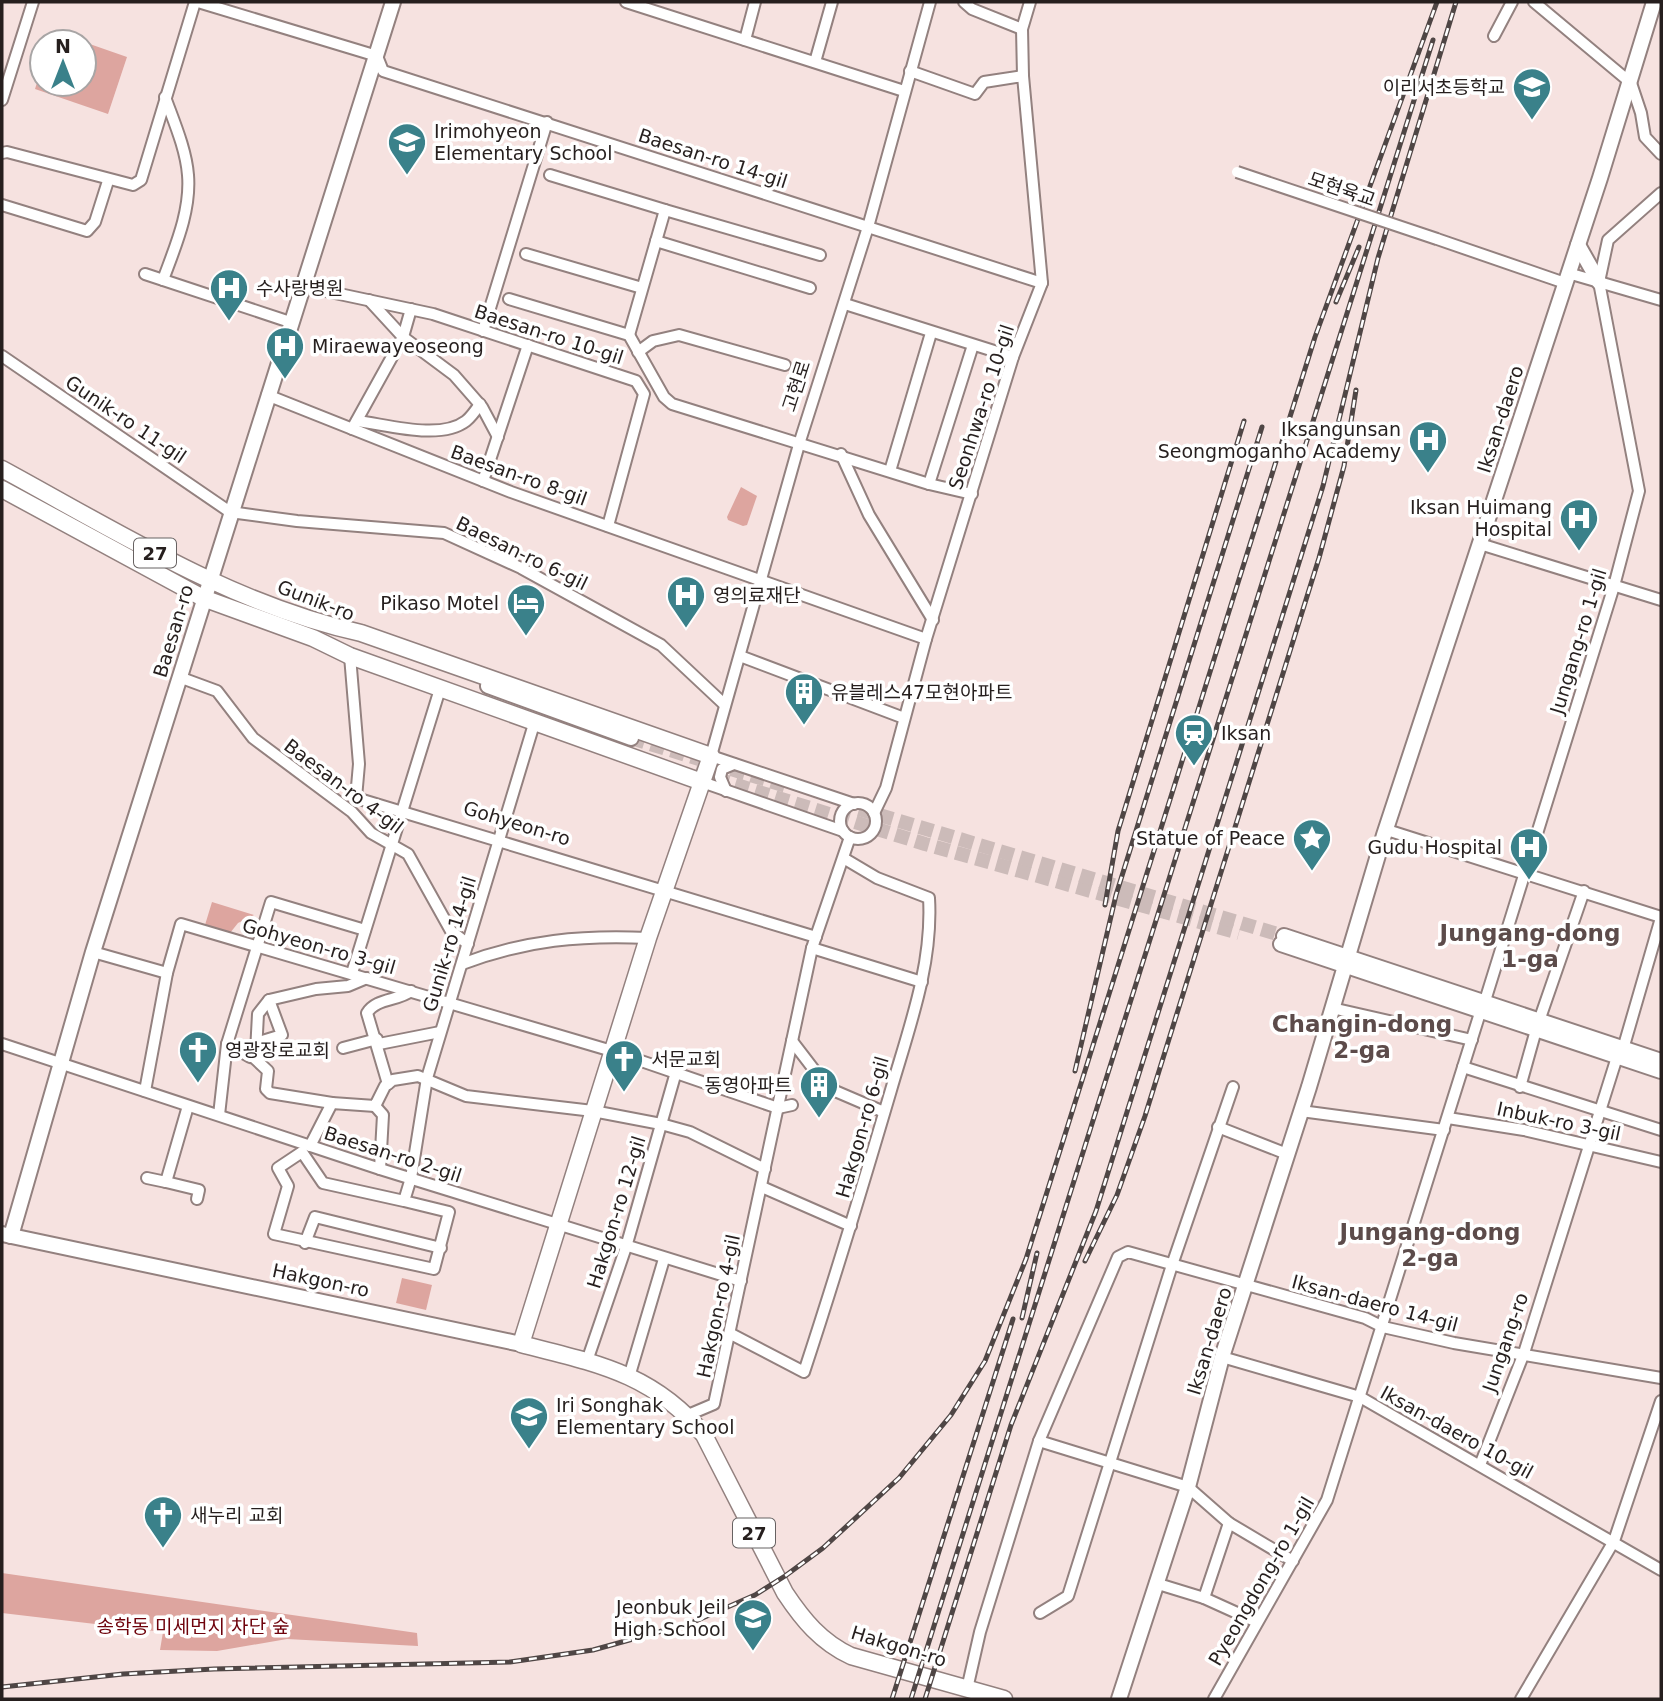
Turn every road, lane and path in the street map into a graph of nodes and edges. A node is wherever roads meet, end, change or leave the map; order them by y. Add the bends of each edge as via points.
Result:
1 (33, 2) edge
2 (196, 2) edge
3 (393, 2) edge
4 (626, 2) edge
5 (755, 2) edge
6 (832, 2) edge
7 (930, 2) edge
8 (964, 2) edge
9 (1030, 2) edge
10 (1512, 2) edge
11 (1534, 2) edge
12 (1654, 2) edge
13 (1022, 29) junction
14 (1494, 36) dead end
15 (745, 40) junction
16 (377, 57) junction
17 (814, 62) junction
18 (910, 71) junction
19 (1023, 76) junction
20 (1631, 83) junction
21 (904, 91) junction
22 (165, 97) junction
23 (2, 100) edge
24 (547, 122) junction
25 (2, 153) edge
26 (1661, 154) edge
27 (1237, 172) dead end
28 (550, 175) dead end
29 (108, 181) junction
30 (1661, 193) edge
31 (2, 205) edge
32 (665, 210) junction
33 (868, 227) junction
34 (656, 241) junction
35 (1578, 245) junction
36 (526, 254) dead end
37 (820, 255) dead end
38 (145, 274) dead end
39 (1567, 278) junction
40 (163, 280) junction
41 (1600, 282) junction
42 (1042, 283) junction
43 (302, 286) junction
44 (642, 288) junction
45 (810, 288) dead end
46 (509, 299) dead end
47 (369, 300) junction
48 (1661, 300) edge
49 (845, 304) junction
50 (411, 309) junction
51 (290, 322) junction
52 (483, 331) junction
53 (931, 333) junction
54 (629, 335) junction
55 (403, 337) junction
56 (528, 345) junction
57 (973, 345) junction
58 (638, 352) junction
59 (2, 356) edge
60 (1013, 357) junction
61 (785, 365) dead end
62 (267, 395) junction
63 (480, 404) junction
64 (355, 425) junction
65 (498, 437) junction
66 (800, 441) junction
67 (841, 454) junction
68 (2, 469) edge
69 (890, 471) junction
70 (483, 481) junction
71 (929, 484) junction
72 (2, 489) edge
73 (972, 494) junction
74 (230, 512) junction
75 (608, 526) junction
76 (1479, 544) junction
77 (761, 580) junction
78 (208, 582) junction
79 (1614, 586) junction
80 (203, 598) junction
81 (1661, 600) edge
82 (933, 620) junction
83 (314, 630) junction
84 (926, 639) junction
85 (350, 656) junction
86 (740, 656) junction
87 (179, 677) junction
88 (440, 689) junction
89 (725, 705) junction
90 (904, 718) junction
91 (534, 724) junction
92 (632, 744) junction
93 (711, 756) junction
94 (734, 764) junction
95 (702, 782) junction
96 (726, 791) junction
97 (854, 804) junction
98 (401, 811) junction
99 (874, 813) junction
100 (1387, 830) junction
101 (847, 834) junction
102 (500, 839) junction
103 (392, 846) junction
104 (845, 859) junction
105 (1523, 872) junction
106 (664, 890) junction
107 (1584, 891) junction
108 (1661, 917) edge
109 (365, 930) junction
110 (648, 938) junction
111 (1282, 940) tunnel mouth
112 (814, 942) junction
113 (468, 944) junction
114 (259, 946) junction
115 (93, 952) junction
116 (1345, 962) junction
117 (462, 964) junction
118 (167, 973) junction
119 (352, 973) junction
120 (367, 978) junction
121 (922, 982) junction
122 (411, 990) junction
123 (269, 1000) junction
124 (449, 1003) junction
125 (1332, 1008) junction
126 (1482, 1009) junction
127 (1538, 1025) junction
128 (440, 1032) junction
129 (1472, 1040) junction
130 (792, 1041) junction
131 (259, 1042) junction
132 (378, 1042) junction
133 (2, 1044) edge
134 (227, 1044) junction
135 (343, 1048) dead end
136 (612, 1052) junction
137 (1620, 1053) junction
138 (252, 1056) junction
139 (1661, 1061) edge
140 (61, 1063) junction
141 (1463, 1067) junction
142 (1661, 1071) edge
143 (676, 1072) junction
144 (426, 1078) junction
145 (388, 1084) junction
146 (1233, 1087) dead end
147 (1520, 1087) junction
148 (145, 1091) junction
149 (331, 1103) junction
150 (792, 1105) dead end
151 (188, 1106) junction
152 (375, 1106) junction
153 (778, 1108) junction
154 (593, 1111) junction
155 (1301, 1111) junction
156 (1600, 1111) junction
157 (884, 1112) junction
158 (219, 1115) junction
159 (1448, 1118) junction
160 (661, 1124) junction
161 (1217, 1127) junction
162 (1444, 1130) junction
163 (1661, 1130) edge
164 (1589, 1144) junction
165 (310, 1146) junction
166 (1287, 1154) junction
167 (1661, 1162) edge
168 (380, 1168) junction
169 (765, 1169) junction
170 (147, 1178) dead end
171 (411, 1178) junction
172 (166, 1182) junction
173 (762, 1187) junction
174 (197, 1199) dead end
175 (404, 1201) junction
176 (558, 1224) junction
177 (851, 1226) junction
178 (6, 1235) edge
179 (305, 1243) junction
180 (626, 1247) junction
181 (440, 1248) junction
182 (664, 1259) junction
183 (1172, 1265) junction
184 (741, 1281) junction
185 (1246, 1286) junction
186 (1383, 1327) junction
187 (731, 1334) junction
188 (521, 1344) junction
189 (1524, 1353) junction
190 (1222, 1357) junction
191 (587, 1361) junction
192 (629, 1377) junction
193 (1661, 1378) edge
194 (1360, 1397) junction
195 (1661, 1401) edge
196 (688, 1415) junction
197 (1038, 1441) junction
198 (1110, 1463) junction
199 (1480, 1465) junction
200 (1188, 1487) junction
201 (1229, 1522) junction
202 (1614, 1541) junction
203 (1293, 1561) junction
204 (1661, 1570) edge
205 (1155, 1583) junction
206 (1203, 1598) junction
207 (1040, 1613) dead end
208 (1257, 1622) junction
209 (967, 1689) junction
210 (1004, 1699) edge
211 (1119, 1699) edge
212 (1214, 1699) edge
213 (1521, 1699) edge

1 - 23 street
2 - 16 street
2 - 22 street
3 - 16 street, Baesan-ro
4 - 15 street
5 - 15 street
6 - 17 street
7 - 18 street, 고현로
8 - 13 street
9 - 13 street, Seonhwa-ro 10-gil
10 - 14 street
11 - 20 street
12 - 20 street, Iksan-daero
13 - 19 street, Seonhwa-ro 10-gil
15 - 17 street
16 - 24 street, Baesan-ro 14-gil via 383,71
16 - 43 street, Baesan-ro
17 - 21 street
18 - 19 street via 975,94 984,82
18 - 21 street, 고현로
19 - 42 street, Seonhwa-ro 10-gil
20 - 26 street via 1645,137
20 - 35 street, Iksan-daero
21 - 33 street, 고현로
22 - 29 street via 141,180 133,185
22 - 40 street via 184,153 188,190
24 - 33 street, Baesan-ro 14-gil
24 - 52 street
25 - 29 street
27 - 39 street, 모현육교, bridge
28 - 32 street
29 - 31 street via 95,222 87,231
30 - 41 street via 1608,240
32 - 34 street
32 - 37 street
33 - 42 street, Baesan-ro 14-gil
33 - 49 street, 고현로
34 - 44 street
34 - 45 street
35 - 39 street, Iksan-daero
35 - 41 street
36 - 44 street
38 - 40 street
39 - 41 street, 모현육교
39 - 76 street, Iksan-daero
40 - 51 street
41 - 48 street, 모현육교
41 - 79 street, Jungang-ro 1-gil via 1639,491
42 - 60 street, Seonhwa-ro 10-gil
43 - 47 street, Baesan-ro 10-gil
43 - 51 street, Baesan-ro
44 - 54 street
46 - 54 street
47 - 50 street, Baesan-ro 10-gil
47 - 55 street
49 - 53 street
49 - 66 street, 고현로
50 - 52 street, Baesan-ro 10-gil
50 - 55 street
51 - 62 street, Baesan-ro
52 - 56 street, Baesan-ro 10-gil
53 - 57 street
53 - 69 street
54 - 58 street
55 - 63 street via 454,375
55 - 64 street
56 - 65 street
56 - 75 street, Baesan-ro 10-gil via 636,381 644,394
57 - 60 street
57 - 71 street
58 - 61 street via 653,341 679,335
58 - 66 street via 672,404
59 - 74 street, Gunik-ro 11-gil
60 - 73 street, Seonhwa-ro 10-gil
62 - 64 street, Baesan-ro 8-gil
62 - 74 street, Baesan-ro
63 - 64 street via 462,424 411,432
63 - 65 street
64 - 70 street, Baesan-ro 8-gil
65 - 70 street
66 - 67 street
66 - 77 street, 고현로
67 - 69 street
67 - 82 street via 869,514
68 - 78 main road, Gunik-ro / 27
69 - 71 street
70 - 75 street, Baesan-ro 8-gil
71 - 73 street
72 - 80 main road, Gunik-ro / 27
73 - 82 street, Seonhwa-ro 10-gil
74 - 78 street, Baesan-ro
74 - 89 street, Baesan-ro 6-gil via 444,533 521,568 662,645
75 - 77 street, Baesan-ro 8-gil
76 - 79 street
76 - 100 street, Iksan-daero
77 - 84 street, Baesan-ro 8-gil
77 - 86 street, 고현로
78 - 80 street, Baesan-ro
78 - 83 main road, Gunik-ro / 27
79 - 81 street
79 - 105 street, Jungang-ro 1-gil
80 - 83 main road, Gunik-ro / 27
80 - 87 street, Baesan-ro
82 - 84 street, Seonhwa-ro 10-gil
83 - 85 main road, 27
83 - 92 main road, 27 via 361,633
84 - 90 street, Seonhwa-ro 10-gil
85 - 88 main road, 27
85 - 98 street, Gohyeon-ro via 359,764 356,798
86 - 89 street, 고현로
86 - 90 street
87 - 103 street, Baesan-ro 4-gil via 217,691 253,738
87 - 115 street, Baesan-ro
88 - 91 main road, 27
88 - 98 street
89 - 93 street, 고현로
90 - 99 street, Seonhwa-ro 10-gil via 886,788
91 - 92 main road, 27
91 - 102 street, Gunik-ro 14-gil
92 - 93 main road, 27
92 - 95 main road, 27
93 - 94 street
93 - 95 main road, 고현로
94 - 96 street via 722,769 719,777
94 - 97 street
95 - 96 street
95 - 106 main road
96 - 101 street
97 - 99 street via 865,805
97 - 101 street via 841,815
98 - 102 street, Gohyeon-ro
98 - 103 street
99 - 101 street via 876,824 869,835 859,839
100 - 105 street
100 - 116 street, Iksan-daero
101 - 104 street, Hakgon-ro 4-gil
102 - 106 street, Gohyeon-ro
102 - 113 street, Gunik-ro 14-gil
103 - 109 street
103 - 113 street, Baesan-ro 4-gil via 408,854 451,931
104 - 112 street, Hakgon-ro 4-gil
104 - 121 street, Hakgon-ro 6-gil via 877,878 929,898
105 - 107 street
105 - 126 street, Jungang-ro 1-gil
106 - 110 main road
106 - 112 street, Gohyeon-ro
107 - 108 street
107 - 127 street
108 - 137 street, Jungang-ro
109 - 114 street via 271,902
109 - 119 street
110 - 117 street via 591,935 540,942
110 - 136 main road
111 - 116 street
112 - 121 street
112 - 130 street, Hakgon-ro 4-gil
113 - 117 street, Gunik-ro 14-gil
114 - 118 street, Gohyeon-ro 3-gil via 181,924
114 - 119 street, Gohyeon-ro 3-gil
114 - 134 street
115 - 118 street
115 - 140 street, Baesan-ro
116 - 125 street, Iksan-daero
116 - 126 street
117 - 124 street, Gunik-ro 14-gil
118 - 148 street, Gohyeon-ro 3-gil
119 - 120 street, Gohyeon-ro 3-gil
120 - 122 street, Gohyeon-ro 3-gil
120 - 123 street via 348,986
121 - 157 street, Hakgon-ro 6-gil
122 - 124 street, Gohyeon-ro 3-gil
122 - 132 street via 402,998 369,1009
123 - 131 street via 258,1014
123 - 131 street via 282,1035
124 - 128 street, Gunik-ro 14-gil
124 - 136 street, Gohyeon-ro 3-gil
125 - 129 street
125 - 155 street, Iksan-daero
126 - 127 street
126 - 129 street
127 - 137 street
127 - 147 street
128 - 132 street
128 - 144 street, Gunik-ro 14-gil
129 - 141 street
130 - 153 street, Hakgon-ro 4-gil
130 - 157 street via 828,1088
131 - 138 street
132 - 135 street
132 - 145 street
133 - 140 street, Baesan-ro 2-gil
134 - 138 street
134 - 158 street
136 - 143 street
136 - 154 main road
137 - 139 street
137 - 142 street
137 - 156 street, Jungang-ro
138 - 149 street via 268,1072 266,1088 270,1093
140 - 148 street, Baesan-ro 2-gil
140 - 178 street, Baesan-ro
141 - 147 street
141 - 159 street
143 - 153 street
143 - 160 street, Hakgon-ro 12-gil
144 - 145 street via 403,1078
144 - 154 street via 467,1096
144 - 171 street, Gunik-ro 14-gil
145 - 152 street
146 - 161 street
147 - 156 street
148 - 151 street, Baesan-ro 2-gil
149 - 152 street
149 - 165 street
150 - 153 street
151 - 158 street, Baesan-ro 2-gil
151 - 172 street
152 - 168 street via 383,1115
153 - 169 street, Hakgon-ro 4-gil
154 - 160 street
154 - 176 main road
155 - 162 street
155 - 166 street, Iksan-daero
156 - 163 street
156 - 164 street, Jungang-ro
157 - 177 street, Hakgon-ro 6-gil
158 - 165 street, Baesan-ro 2-gil
159 - 162 street
159 - 164 street, Inbuk-ro 3-gil
160 - 169 street via 690,1132
160 - 180 street, Hakgon-ro 12-gil
161 - 166 street
161 - 183 street
162 - 186 street
164 - 167 street, Inbuk-ro 3-gil
164 - 189 street, Jungang-ro
165 - 168 street, Baesan-ro 2-gil
166 - 185 street, Iksan-daero
168 - 171 street, Baesan-ro 2-gil
169 - 173 street, Hakgon-ro 4-gil
170 - 172 street
171 - 175 street, Gunik-ro 14-gil
171 - 176 street, Baesan-ro 2-gil
172 - 174 street via 199,1190
173 - 177 street
173 - 184 street, Hakgon-ro 4-gil
175 - 179 street via 323,1183 303,1152 278,1168 288,1186 274,1234
175 - 181 street via 449,1212
176 - 180 street
176 - 188 main road
177 - 187 street, Hakgon-ro 6-gil via 804,1371
178 - 188 street, Hakgon-ro
179 - 181 street via 434,1269
179 - 181 street via 315,1217
180 - 182 street
180 - 191 street, Hakgon-ro 12-gil
182 - 184 street
182 - 192 street
183 - 185 street, Iksan-daero 14-gil
183 - 197 street, Iksan-daero 14-gil via 1128,1252 1118,1257
183 - 198 street
184 - 187 street, Hakgon-ro 4-gil
185 - 186 street, Iksan-daero 14-gil
185 - 190 street, Iksan-daero
186 - 189 street, Iksan-daero 14-gil
186 - 194 street
187 - 196 street, Hakgon-ro 4-gil via 714,1404
188 - 191 main road, Hakgon-ro / 27
189 - 193 street, Iksan-daero 14-gil
189 - 199 street, Jungang-ro
190 - 194 street, Iksan-daero 10-gil
190 - 200 street, Iksan-daero
191 - 192 main road, Hakgon-ro / 27
192 - 196 main road, Hakgon-ro / 27 via 668,1397
194 - 199 street, Iksan-daero 10-gil
194 - 203 street, Pyeongdong-ro 1-gil via 1327,1500
195 - 202 street
196 - 209 main road, Hakgon-ro / 27 via 704,1435 785,1593 831,1647
197 - 198 street
197 - 209 street, Iksan-daero 14-gil via 979,1632
198 - 200 street
198 - 207 street via 1068,1596
199 - 202 street, Iksan-daero 10-gil
200 - 201 street
200 - 205 street, Iksan-daero
201 - 203 street
201 - 206 street
202 - 204 street, Iksan-daero 10-gil
202 - 213 street
203 - 208 street, Pyeongdong-ro 1-gil
205 - 206 street
205 - 211 street, Iksan-daero
206 - 208 street
208 - 212 street, Pyeongdong-ro 1-gil
209 - 210 main road, Hakgon-ro / 27

